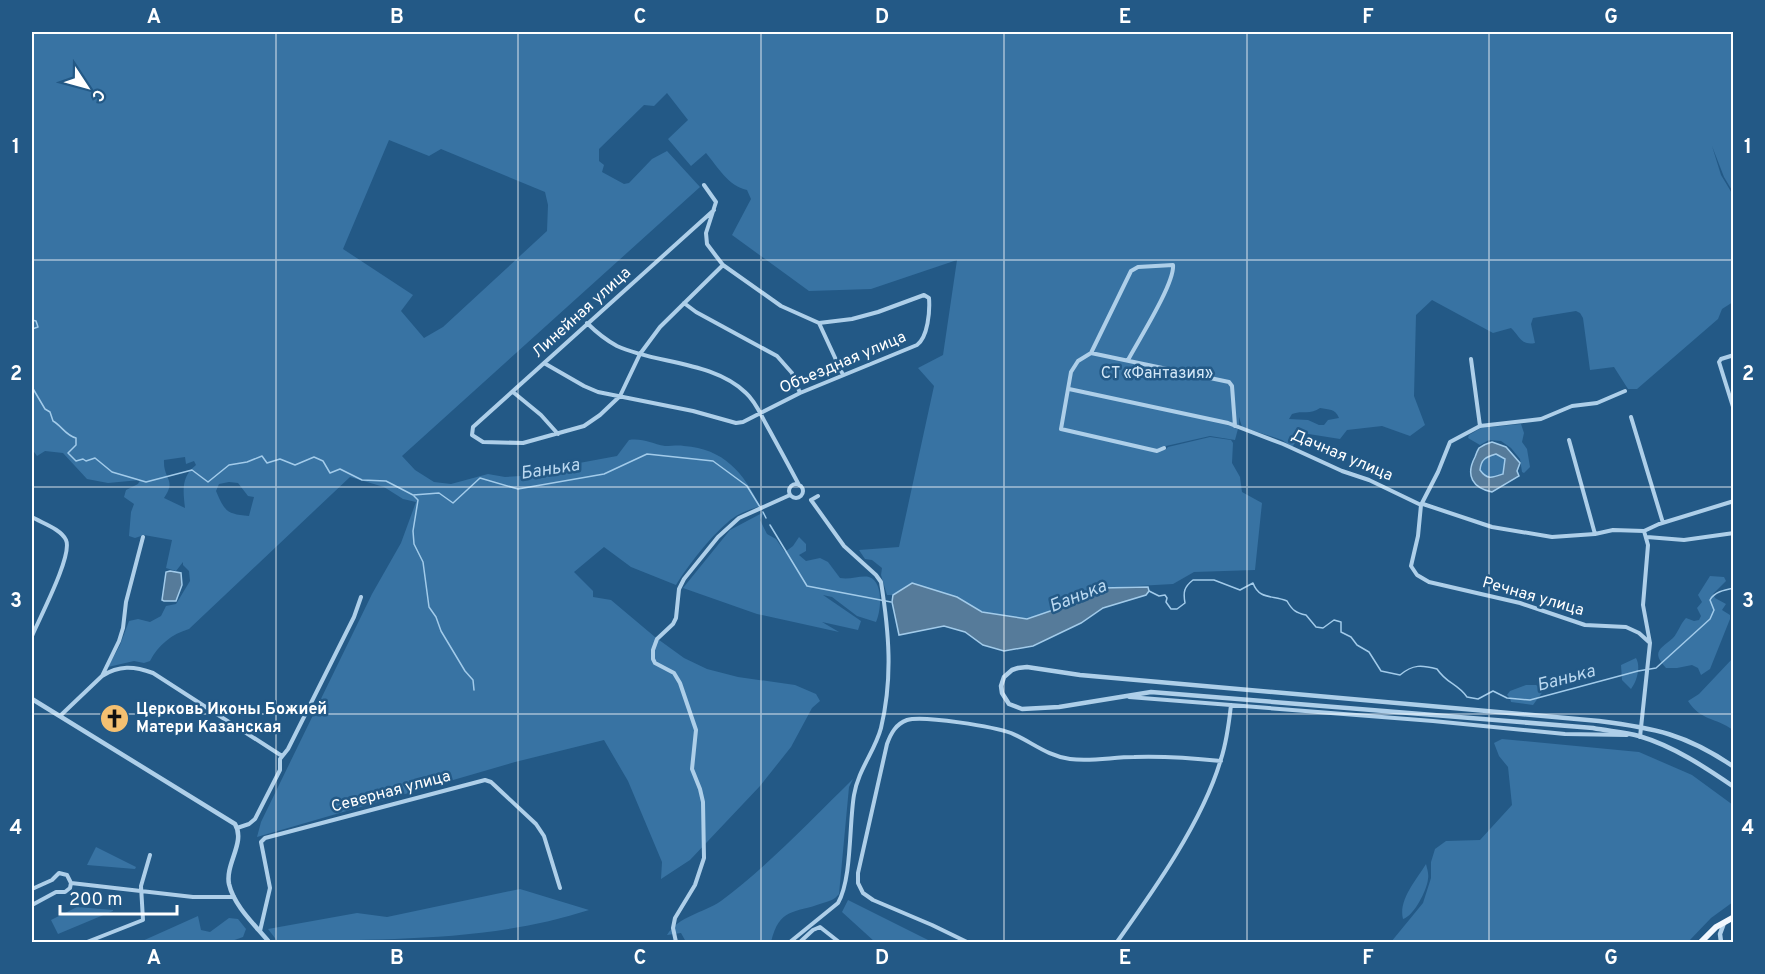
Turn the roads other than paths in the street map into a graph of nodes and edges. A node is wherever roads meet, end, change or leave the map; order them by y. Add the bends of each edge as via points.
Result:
1 (704, 185) dead end
2 (714, 210) junction
3 (723, 264) junction
4 (684, 303) junction
5 (587, 323) junction
6 (819, 323) junction
7 (1091, 352) junction
8 (640, 354) junction
9 (1734, 354) edge
10 (1471, 359) dead end
11 (1128, 360) junction
12 (544, 363) junction
13 (843, 375) junction
14 (1069, 389) junction
15 (1625, 391) dead end
16 (513, 392) junction
17 (800, 393) junction
18 (620, 396) junction
19 (1734, 410) edge
20 (760, 413) junction
21 (1630, 417) dead end
22 (1235, 426) junction
23 (1480, 426) junction
24 (558, 434) junction
25 (1569, 440) dead end
26 (1164, 448) dead end
27 (799, 485) junction
28 (790, 495) junction
29 (818, 496) dead end
30 (1734, 501) edge
31 (1422, 505) junction
32 (32, 517) edge
33 (1663, 523) junction
34 (1644, 531) junction
35 (1734, 532) edge
36 (1595, 534) junction
37 (143, 537) dead end
38 (1647, 537) junction
39 (361, 597) dead end
40 (32, 636) edge
41 (1650, 643) junction
42 (102, 676) junction
43 (1107, 698) junction
44 (32, 699) edge
45 (1231, 705) junction
46 (60, 716) junction
47 (1642, 726) junction
48 (1637, 736) junction
49 (282, 756) junction
50 (1221, 760) junction
51 (1734, 767) edge
52 (1734, 787) edge
53 (237, 828) junction
54 (150, 855) dead end
55 (71, 883) junction
56 (560, 888) dead end
57 (32, 889) edge
58 (141, 889) junction
59 (234, 897) junction
60 (32, 905) edge
61 (1731, 918) edge
62 (260, 931) junction
63 (87, 942) edge
64 (269, 942) edge
65 (676, 942) edge
66 (790, 942) edge
67 (800, 942) edge
68 (839, 942) edge
69 (967, 942) edge
70 (1117, 942) edge
71 (1701, 942) edge
72 (1721, 942) edge

1 - 2 street via 716,202
2 - 3 street via 706,232 707,244
2 - 5 street, Линейная улица
3 - 4 street
3 - 6 street via 780,306
4 - 8 street
4 - 17 street via 777,356 792,373
5 - 8 street via 615,345
5 - 12 street, Линейная улица
6 - 13 street
6 - 13 street, Объездная улица via 870,314 929,296 922,342
7 - 11 street
7 - 11 street via 1131,271 1173,265 1168,285
7 - 14 street via 1074,366
8 - 18 street
8 - 20 street via 673,360 734,383 750,396
9 - 19 street via 1719,362
10 - 23 street
11 - 22 street via 1229,382
12 - 16 street, Линейная улица
12 - 18 street, Объездная улица via 584,386
13 - 17 street, Объездная улица
14 - 22 street, Дачная улица
14 - 26 street via 1062,430 1157,451
15 - 23 street via 1540,419
16 - 24 street
16 - 24 street, Линейная улица via 473,427 472,435 483,442 523,443
17 - 20 street, Объездная улица
18 - 20 street, Объездная улица via 736,423
18 - 24 street via 584,426
20 - 27 street
21 - 33 street
22 - 31 street, Дачная улица
23 - 31 street via 1450,442
25 - 36 street
27 - 28 street via 792,485
27 - 28 street via 801,495
28 - 65 street via 739,518 718,537 684,579 676,618 657,639 653,650 655,663 674,673 680,682 696,730 692,769 703,802 704,858 695,885 675,918
29 - 66 street via 811,500 844,546 881,582 890,664 881,728 855,788 842,895 838,903
30 - 33 street
31 - 36 street, Дачная улица via 1535,536
31 - 41 street, Речная улица via 1411,566 1417,575 1429,582 1520,603 1585,625 1626,627
32 - 40 street via 61,534 68,550
33 - 34 street
34 - 36 street, Дачная улица
34 - 38 street
35 - 38 street via 1684,540
37 - 42 street via 123,628
38 - 41 street via 1643,605
39 - 49 street
41 - 47 street
42 - 46 street
42 - 49 street via 118,667 150,672
43 - 45 street
43 - 47 street via 1022,709 1006,702 1001,686 1009,672 1027,667
43 - 48 street via 1167,692 1593,728
44 - 46 street
45 - 48 street via 1565,734
45 - 50 street
46 - 53 street
47 - 48 street
47 - 51 street via 1684,739
48 - 52 street via 1674,751
49 - 53 street via 278,762 280,770 255,819
50 - 69 street via 1067,759 996,729 923,718 899,725 884,755 858,883 873,900
50 - 70 street via 1193,823
53 - 59 street via 229,877
54 - 58 street
55 - 57 street via 68,876 60,873
55 - 58 street
55 - 60 street via 65,892 56,892
56 - 62 street, Северная улица via 544,836 536,824 485,780 265,838 261,842 270,888
58 - 59 street via 193,897
58 - 63 street via 143,920
59 - 62 street
61 - 71 main road
61 - 72 street via 1720,930
62 - 64 street
67 - 68 street via 820,927

